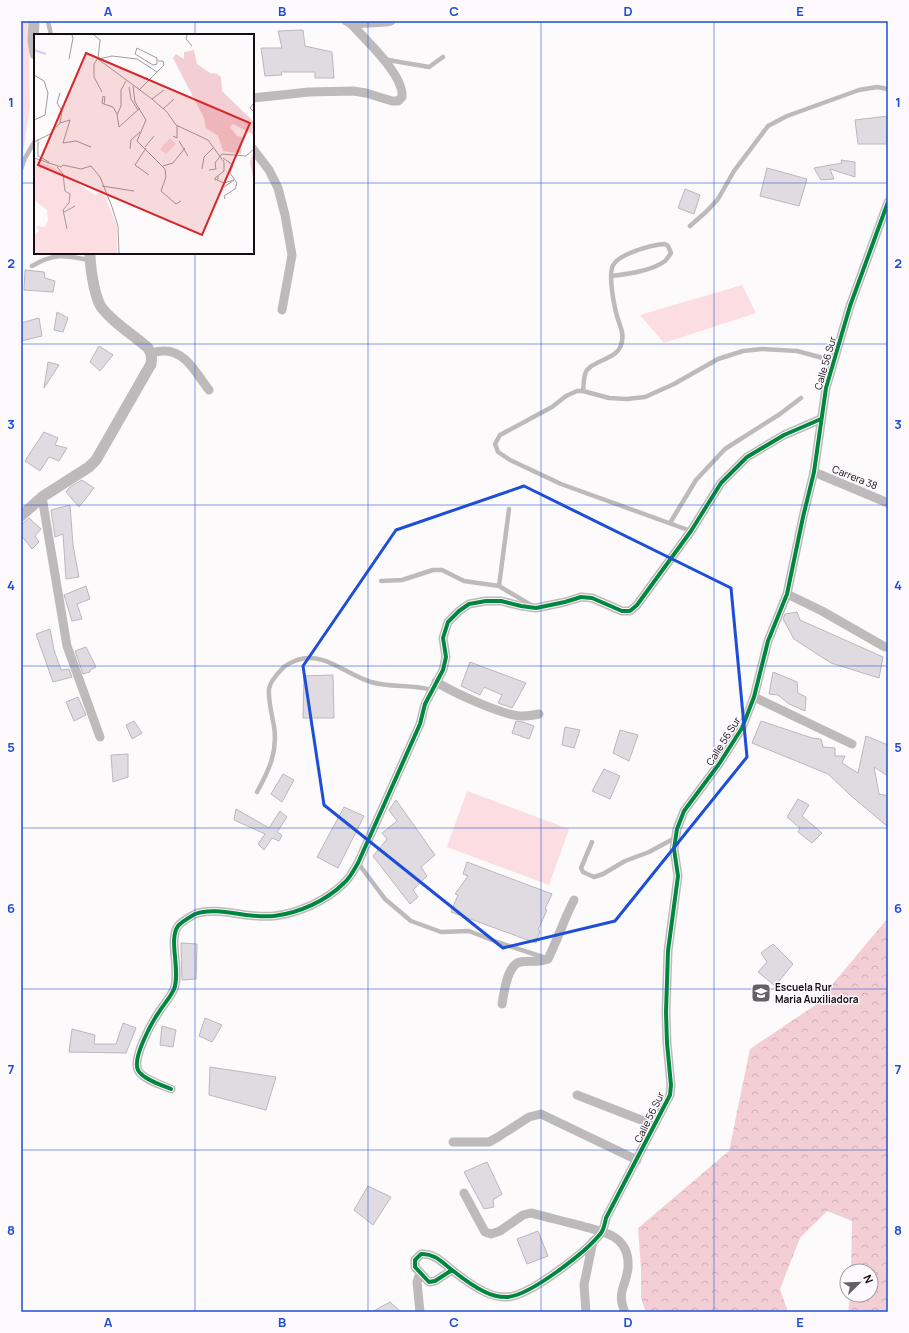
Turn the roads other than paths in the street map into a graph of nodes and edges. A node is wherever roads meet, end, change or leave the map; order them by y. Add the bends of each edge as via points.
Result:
1 (34, 21) edge
2 (48, 21) edge
3 (391, 21) edge
4 (349, 22) edge
5 (34, 34) edge
6 (51, 34) edge
7 (443, 57) dead end
8 (383, 58) junction
9 (888, 89) edge
10 (254, 98) edge
11 (34, 143) edge
12 (254, 150) edge
13 (21, 169) edge
14 (888, 202) edge
15 (690, 226) dead end
16 (90, 256) edge
17 (32, 266) dead end
18 (612, 276) junction
19 (282, 310) dead end
20 (151, 353) junction
21 (834, 360) junction
22 (209, 390) dead end
23 (583, 391) junction
24 (802, 398) dead end
25 (821, 419) junction
26 (814, 472) junction
27 (42, 497) junction
28 (888, 503) edge
29 (509, 509) dead end
30 (21, 516) edge
31 (670, 523) junction
32 (691, 531) junction
33 (381, 581) dead end
34 (499, 586) junction
35 (787, 594) junction
36 (536, 608) junction
37 (885, 647) dead end
38 (434, 686) junction
39 (754, 697) junction
40 (539, 714) dead end
41 (100, 737) dead end
42 (852, 744) dead end
43 (257, 792) dead end
44 (675, 838) junction
45 (592, 842) dead end
46 (358, 863) junction
47 (574, 900) dead end
48 (548, 959) junction
49 (502, 1004) dead end
50 (172, 1089) dead end
51 (577, 1095) dead end
52 (654, 1125) junction
53 (453, 1142) dead end
54 (637, 1160) junction
55 (464, 1193) dead end
56 (602, 1231) junction
57 (593, 1241) junction
58 (452, 1270) junction
59 (420, 1273) junction
60 (420, 1312) edge
61 (586, 1312) edge
62 (625, 1312) edge

1 - 5 street
2 - 6 lane
3 - 4 street
4 - 8 street
7 - 8 lane via 429,67
8 - 10 street via 399,81 402,97 398,101 392,102 353,91 308,92
9 - 15 lane via 878,87 859,90 787,116 768,126 708,211
11 - 13 lane
12 - 19 street via 270,170 285,215 292,255
14 - 21 street, Calle 56 Sur via 850,306
16 - 17 lane via 60,255 44,258
16 - 20 street via 92,276 100,305
18 - 18 lane via 616,260 655,244 668,246 670,253 665,260 654,266
18 - 23 lane via 616,309 624,334 621,347 614,355 588,369
20 - 22 street via 165,351 186,359
20 - 27 street via 150,364 96,460
21 - 23 lane via 797,351 743,351 718,359 645,397 609,398
21 - 25 street, Calle 56 Sur
23 - 31 lane via 566,396 552,407 500,435 495,444 498,452 561,484
24 - 31 lane via 725,449 696,480
25 - 26 street, Calle 56 Sur
25 - 32 street via 784,435 747,457 721,483
26 - 28 street, Carrera 38
26 - 35 street, Calle 56 Sur
27 - 30 street
27 - 41 street via 67,646
29 - 34 lane
31 - 32 lane
32 - 36 street via 630,611 622,611 592,598 581,597
33 - 34 lane via 402,580 433,570 442,570 464,581
34 - 36 lane
35 - 37 street
35 - 39 street, Calle 56 Sur via 768,641
36 - 38 street via 486,600 469,604 459,611 448,622 442,638 446,658
38 - 40 street via 449,689 499,710 522,716
38 - 43 lane via 388,686 370,682 322,659 303,659 286,664 276,675 269,689 275,748 270,767
38 - 46 street via 425,704 420,724
39 - 42 street
39 - 44 street, Calle 56 Sur via 742,728 684,811
44 - 45 lane via 594,877 583,872 581,868
44 - 52 street, Calle 56 Sur via 678,876 668,951 666,1012 671,1085 670,1095
46 - 48 lane via 385,899 411,921 441,932 469,931
46 - 50 street via 345,882 329,895 292,912 273,916 207,912 196,914 178,925 174,933 174,988 139,1050 136,1061 143,1076
47 - 48 street
48 - 49 street via 514,965 510,969
51 - 52 street
52 - 54 street, Calle 56 Sur
53 - 54 street via 489,1142 529,1117 541,1114
54 - 56 street, Calle 56 Sur via 606,1218
55 - 56 street via 485,1232 491,1234 531,1213
56 - 57 street
56 - 62 street via 614,1237 624,1248 629,1259 621,1290 621,1303
57 - 58 street via 560,1269 523,1293 506,1297 484,1292
57 - 61 street via 584,1285
58 - 59 street via 429,1282
58 - 59 street via 428,1254 421,1254 415,1260 415,1267
59 - 60 street via 417,1282

